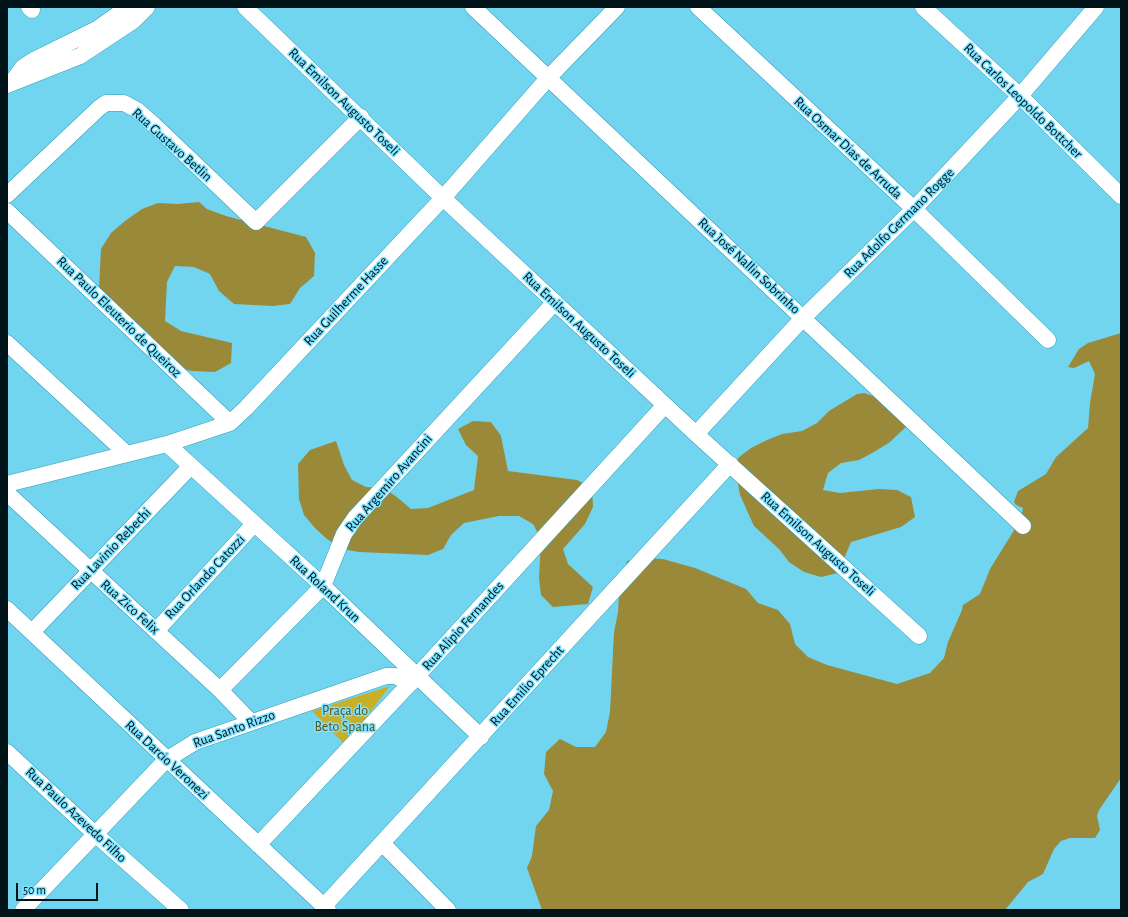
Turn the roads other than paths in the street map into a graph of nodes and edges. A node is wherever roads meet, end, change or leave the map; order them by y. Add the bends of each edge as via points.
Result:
1 (128, 7) edge
2 (147, 7) edge
3 (245, 7) edge
4 (473, 7) edge
5 (616, 7) edge
6 (698, 7) edge
7 (923, 7) edge
8 (1096, 7) edge
9 (549, 77) junction
10 (9, 84) edge
11 (1020, 96) junction
12 (361, 117) junction
13 (7, 195) edge
14 (1121, 196) edge
15 (443, 198) junction
16 (914, 209) junction
17 (7, 211) edge
18 (555, 302) junction
19 (804, 317) junction
20 (1048, 340) dead end
21 (7, 343) edge
22 (665, 405) junction
23 (230, 423) junction
24 (696, 434) junction
25 (167, 444) junction
26 (127, 454) junction
27 (730, 464) junction
28 (191, 466) junction
29 (7, 484) edge
30 (7, 493) edge
31 (254, 524) junction
32 (1023, 526) dead end
33 (90, 570) junction
34 (323, 586) junction
35 (7, 608) edge
36 (156, 630) junction
37 (32, 632) junction
38 (920, 636) dead end
39 (414, 679) junction
40 (220, 690) junction
41 (251, 722) junction
42 (481, 737) junction
43 (7, 752) edge
44 (166, 760) junction
45 (95, 834) junction
46 (382, 843) junction
47 (258, 845) junction
48 (326, 908) edge
49 (23, 910) edge
50 (180, 910) edge
51 (448, 910) edge

1 - 10 street via 97,29 34,60
2 - 10 street via 133,21 80,56
3 - 12 street, Rua Emilson Augusto Toseli
4 - 9 street, Rua José Nallin Sobrinho
5 - 9 street, Rua Guilherme Hasse
6 - 16 street, Rua Osmar Dias de Arruda
7 - 11 street, Rua Carlos Leopoldo Bottcher
8 - 11 street, Rua Adolfo Germano Rogge
9 - 15 street, Rua Guilherme Hasse
9 - 19 street, Rua José Nallin Sobrinho
11 - 14 street, Rua Carlos Leopoldo Bottcher
11 - 16 street, Rua Adolfo Germano Rogge
12 - 13 street, Rua Gustavo Betlin via 256,222 154,125 124,102 106,103 98,108
12 - 15 street, Rua Emilson Augusto Toseli
15 - 18 street, Rua Emilson Augusto Toseli
15 - 23 street, Rua Guilherme Hasse
16 - 19 street, Rua Adolfo Germano Rogge
16 - 20 street, Rua Osmar Dias de Arruda
17 - 23 street, Rua Paulo Eleuterio de Queiroz
18 - 22 street, Rua Emilson Augusto Toseli
18 - 34 street, Rua Argemiro Avancini via 355,518 344,534
19 - 24 street, Rua Adolfo Germano Rogge
19 - 32 street, Rua José Nallin Sobrinho
21 - 26 street
22 - 24 street, Rua Emilson Augusto Toseli
22 - 39 street, Rua Alipio Fernandes
23 - 25 street, Rua Guilherme Hasse
24 - 27 street, Rua Emilson Augusto Toseli
25 - 26 street, Rua Guilherme Hasse
25 - 28 street, Rua Roland Krun
26 - 29 street, Rua Guilherme Hasse
27 - 38 street, Rua Emilson Augusto Toseli
27 - 42 street, Rua Emilio Eprecht
28 - 31 street, Rua Roland Krun
28 - 33 street, Rua Lavinio Rebechi
30 - 33 street, Rua Zico Felix
31 - 34 street, Rua Roland Krun
31 - 36 street, Rua Orlando Catozzi
33 - 36 street, Rua Zico Felix
33 - 37 street, Rua Lavinio Rebechi
34 - 39 street, Rua Roland Krun
34 - 40 street, Rua Argemiro Avancini
35 - 37 street, Rua Darcio Veronezi
36 - 40 street, Rua Zico Felix
37 - 44 street, Rua Darcio Veronezi
39 - 41 street, Rua Santo Rizzo via 386,676
39 - 42 street, Rua Roland Krun
39 - 47 street, Rua Alipio Fernandes
40 - 41 street, Rua Zico Felix
41 - 44 street, Rua Santo Rizzo via 195,742
42 - 46 street, Rua Emilio Eprecht
43 - 45 street, Rua Paulo Azevedo Filho
44 - 45 street, Rua Santo Rizzo
44 - 47 street, Rua Darcio Veronezi
45 - 49 street, Rua Santo Rizzo
45 - 50 street, Rua Paulo Azevedo Filho
46 - 48 street, Rua Emilio Eprecht
46 - 51 street
47 - 48 street, Rua Darcio Veronezi

